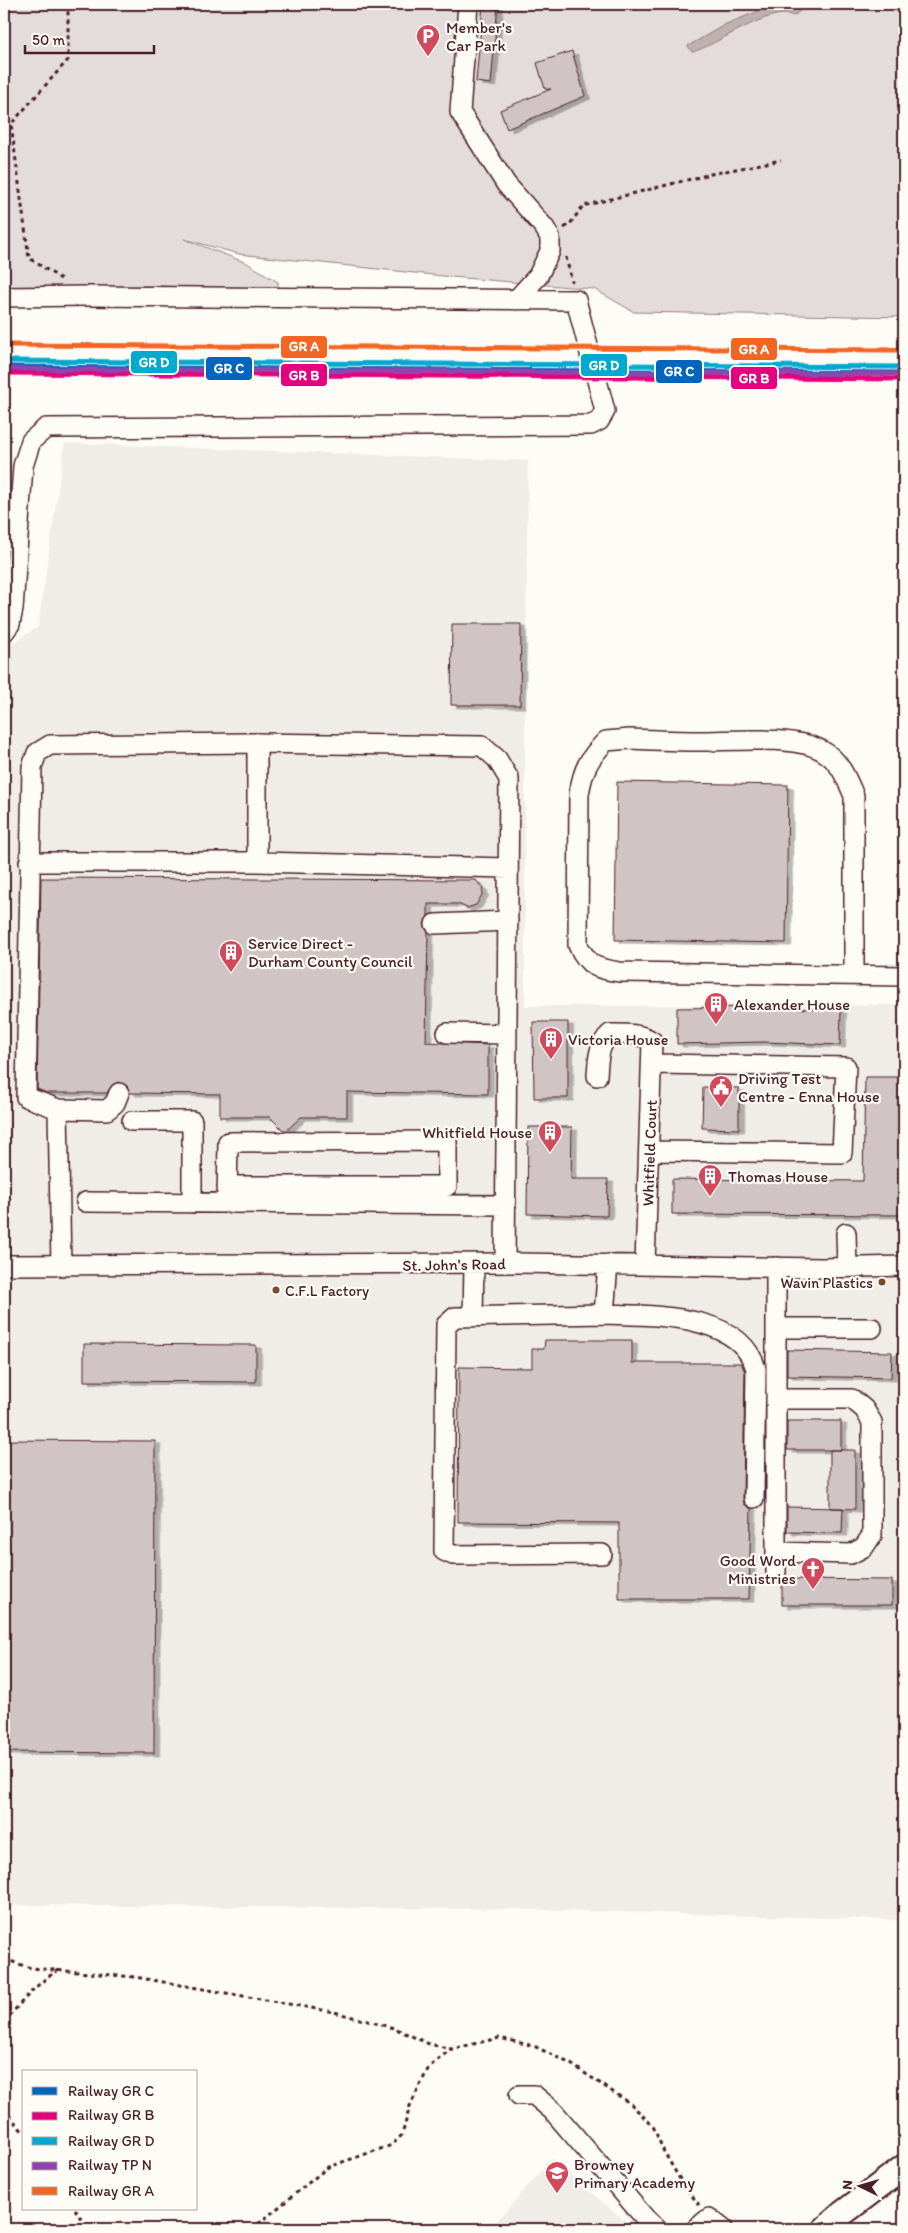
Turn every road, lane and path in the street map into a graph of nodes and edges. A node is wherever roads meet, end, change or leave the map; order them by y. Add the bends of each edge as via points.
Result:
1 (68, 4) edge
2 (468, 4) edge
3 (781, 160) dead end
4 (550, 237) junction
5 (88, 296) junction
6 (4, 297) edge
7 (516, 300) junction
8 (576, 300) junction
9 (4, 632) edge
10 (257, 743) junction
11 (29, 862) junction
12 (258, 862) junction
13 (508, 868) junction
14 (508, 920) junction
15 (435, 924) dead end
16 (854, 974) junction
17 (904, 976) edge
18 (447, 1033) dead end
19 (507, 1034) junction
20 (652, 1064) junction
21 (597, 1076) dead end
22 (119, 1093) dead end
23 (58, 1109) junction
24 (132, 1121) dead end
25 (649, 1151) junction
26 (227, 1194) junction
27 (86, 1202) dead end
28 (192, 1202) junction
29 (506, 1205) junction
30 (846, 1233) dead end
31 (505, 1263) junction
32 (474, 1264) junction
33 (608, 1264) junction
34 (645, 1265) junction
35 (4, 1266) edge
36 (61, 1266) junction
37 (904, 1266) edge
38 (776, 1267) junction
39 (847, 1267) junction
40 (604, 1314) junction
41 (474, 1317) junction
42 (776, 1328) junction
43 (872, 1328) dead end
44 (776, 1399) junction
45 (754, 1498) dead end
46 (776, 1552) junction
47 (602, 1554) dead end
48 (776, 1573) dead end
49 (4, 1959) edge
50 (59, 1970) junction
51 (4, 2022) edge
52 (452, 2049) junction
53 (519, 2095) dead end
54 (4, 2109) edge
55 (22, 2131) edge
56 (904, 2167) edge
57 (76, 2210) edge
58 (710, 2225) edge
59 (87, 2229) edge
60 (252, 2229) edge
61 (657, 2229) edge
62 (825, 2229) edge

1 - 5 path via 68,60 11,124 29,258
2 - 4 street via 460,112 506,184
3 - 4 path via 583,206 570,224
4 - 7 street via 550,251 538,276
4 - 8 path via 566,252
5 - 6 street
5 - 7 street
7 - 8 street
8 - 9 street via 605,411 591,425 46,428 31,441 23,466 13,609 10,624
10 - 11 street via 50,744 36,753 32,767
10 - 12 street
10 - 13 street via 482,746 497,759 509,779
11 - 12 street
11 - 23 street via 26,1097
12 - 13 street
13 - 14 street
14 - 15 street
14 - 19 street
16 - 16 street via 619,972 597,969 585,959 578,945 579,794 582,773 593,754 606,741 630,739 796,743 822,750 831,757 845,775 854,796
16 - 17 street
18 - 19 street
19 - 29 street
20 - 21 street, Whitfield Court via 652,1041 645,1036 610,1034 598,1055
20 - 25 street, Whitfield Court
20 - 25 street via 846,1067 842,1153
22 - 23 street via 116,1103 106,1110
23 - 36 street
24 - 28 street via 192,1121
25 - 34 street, Whitfield Court
26 - 26 street via 228,1142 447,1141 447,1186
26 - 28 street
26 - 29 street
27 - 28 street
29 - 31 street
30 - 39 street
31 - 32 street, St. John's Road
31 - 33 street, St. John's Road
32 - 36 street, St. John's Road
32 - 41 street
33 - 34 street, St. John's Road
33 - 40 street
34 - 38 street, St. John's Road
35 - 36 street, St. John's Road
37 - 39 street, St. John's Road
38 - 39 street, St. John's Road
38 - 42 street
40 - 41 street
40 - 45 street via 700,1322 718,1327 753,1357 756,1369
41 - 47 street via 454,1317 446,1326 444,1550 454,1555
42 - 43 street
42 - 44 street
44 - 46 street
44 - 46 street via 852,1399 864,1409 872,1422 872,1535 864,1547 851,1554
46 - 48 street
49 - 50 path via 31,1968
50 - 51 path via 31,1991
50 - 52 path via 135,1977 334,2012 394,2028 429,2044
52 - 58 path via 499,2038 534,2046 571,2064 631,2104 653,2126 664,2152
52 - 60 path via 429,2066 410,2106 402,2135 392,2145 328,2167
53 - 61 street via 534,2095 553,2111
54 - 55 path
56 - 62 main road
57 - 59 path

